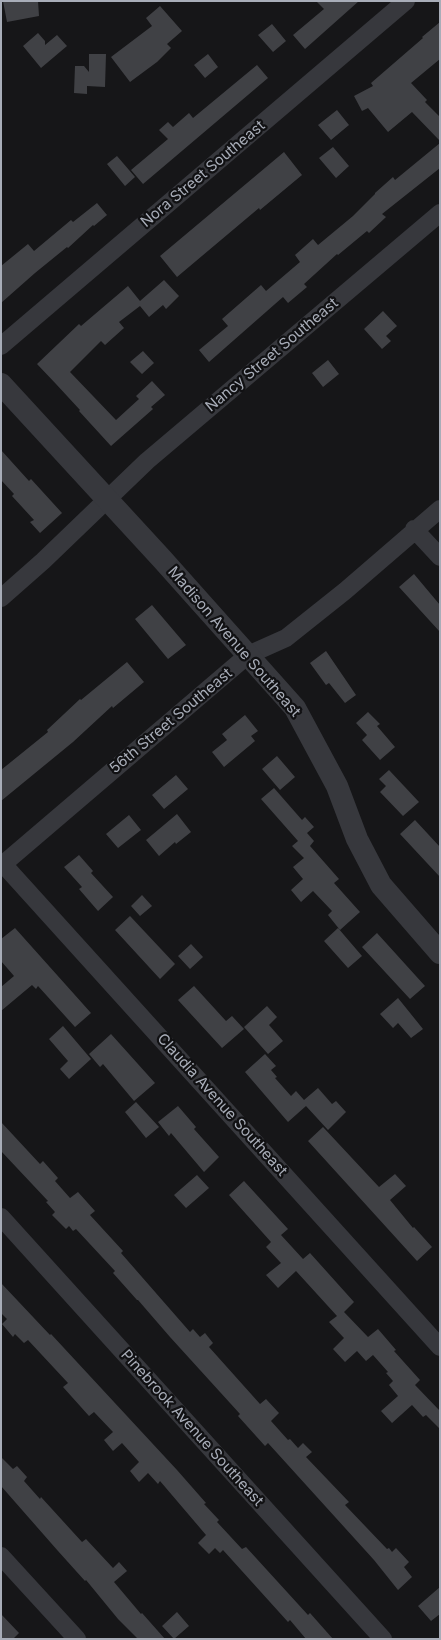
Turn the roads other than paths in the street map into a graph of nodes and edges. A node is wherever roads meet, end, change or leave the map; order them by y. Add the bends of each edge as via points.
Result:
1 (406, 1) edge
2 (440, 213) edge
3 (1, 346) edge
4 (1, 384) edge
5 (108, 500) junction
6 (440, 509) edge
7 (414, 529) junction
8 (440, 557) edge
9 (1, 598) edge
10 (248, 655) junction
11 (2, 865) edge
12 (440, 953) edge
13 (1, 1217) edge
14 (440, 1347) edge
15 (1, 1556) edge
16 (76, 1639) edge
17 (383, 1639) edge

1 - 3 street, Nora Street Southeast
2 - 5 street, Nancy Street Southeast via 147,461
4 - 5 street, Madison Avenue Southeast
5 - 9 street, Nancy Street Southeast
5 - 10 street, Madison Avenue Southeast
6 - 7 street, 56th Street Southeast
7 - 8 street
7 - 10 street, 56th Street Southeast via 286,638
10 - 11 street, 56th Street Southeast
10 - 12 street, Madison Avenue Southeast via 295,708 337,786 357,839 381,885
11 - 14 street, Claudia Avenue Southeast
13 - 17 street, Pinebrook Avenue Southeast
15 - 16 street

